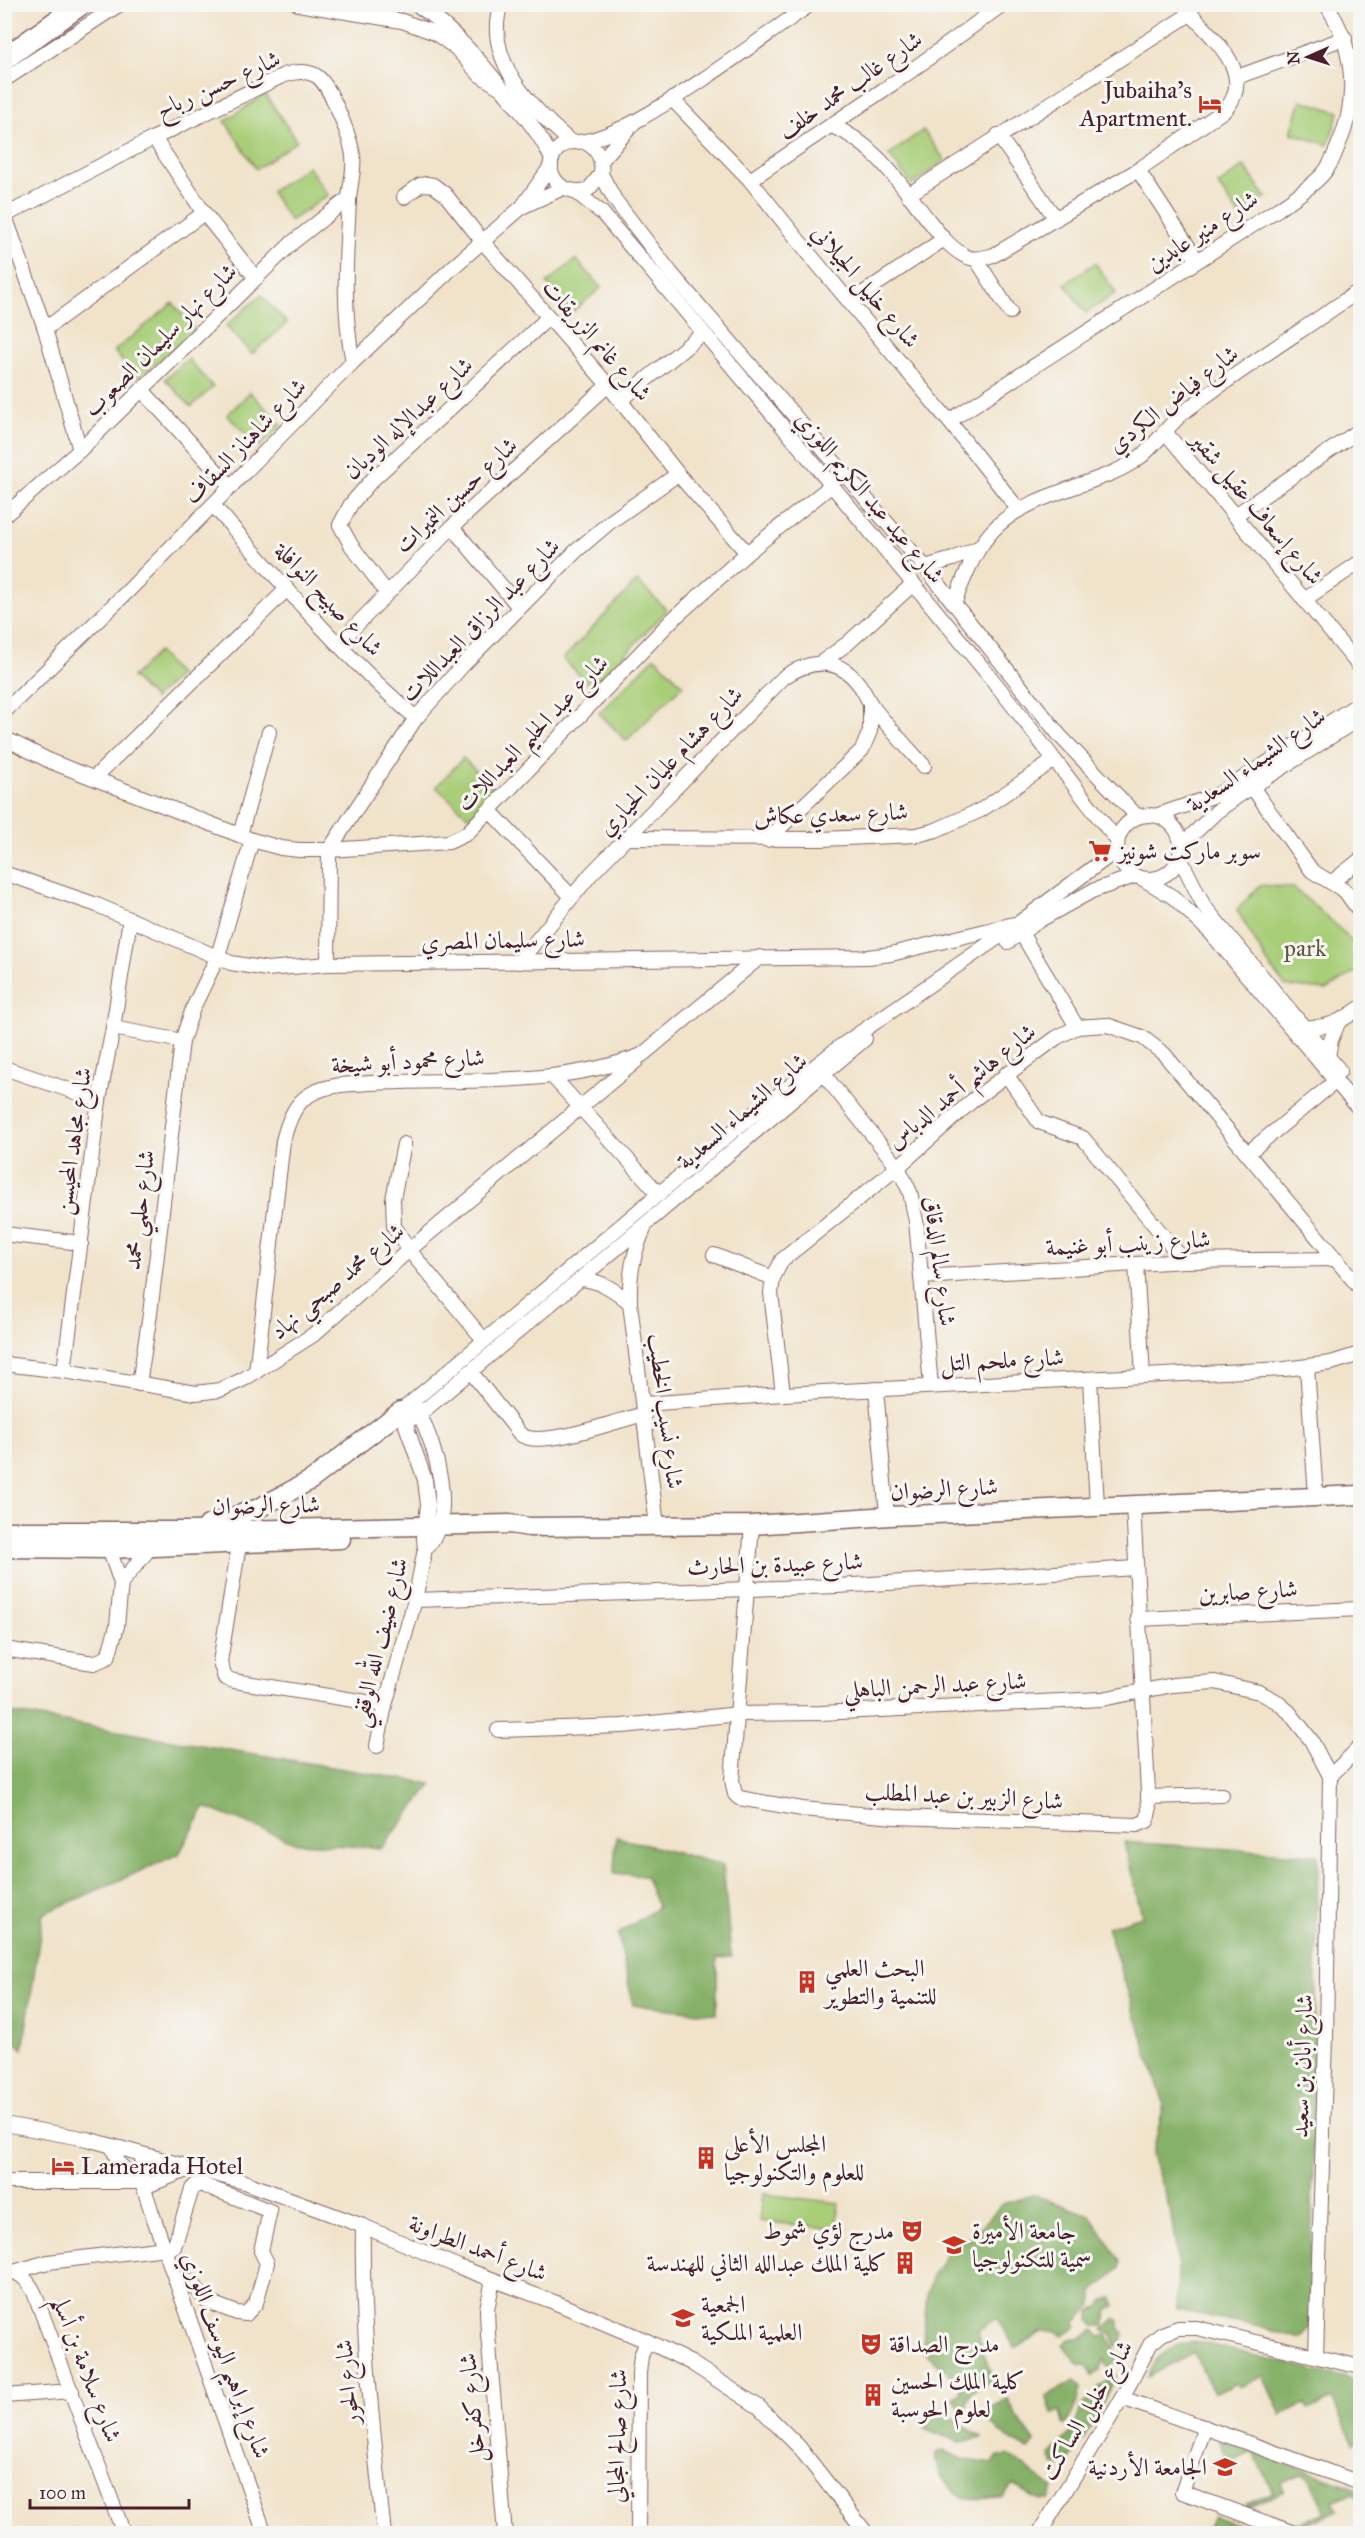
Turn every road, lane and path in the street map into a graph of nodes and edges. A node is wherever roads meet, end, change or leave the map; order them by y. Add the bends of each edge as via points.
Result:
1 (81, 4) edge
2 (120, 4) edge
3 (298, 4) edge
4 (416, 4) edge
5 (501, 4) edge
6 (811, 4) edge
7 (976, 4) edge
8 (1003, 4) edge
9 (1326, 4) edge
10 (1186, 9) edge
11 (984, 17) junction
12 (1345, 38) junction
13 (4, 59) edge
14 (1237, 77) junction
15 (4, 80) edge
16 (504, 90) junction
17 (672, 99) junction
18 (1356, 109) edge
19 (634, 122) junction
20 (832, 126) junction
21 (998, 135) junction
22 (154, 138) junction
23 (577, 142) junction
24 (552, 162) junction
25 (601, 167) junction
26 (1137, 170) junction
27 (750, 180) junction
28 (570, 190) junction
29 (908, 195) junction
30 (404, 197) dead end
31 (349, 198) junction
32 (522, 207) junction
33 (204, 213) junction
34 (5, 216) edge
35 (1056, 219) junction
36 (944, 239) junction
37 (483, 242) junction
38 (976, 259) junction
39 (1197, 260) junction
40 (255, 277) junction
41 (1360, 290) edge
42 (850, 302) junction
43 (1010, 312) dead end
44 (548, 318) junction
45 (45, 328) junction
46 (703, 333) junction
47 (353, 362) junction
48 (608, 384) junction
49 (142, 390) junction
50 (621, 400) junction
51 (949, 420) junction
52 (1360, 430) edge
53 (1166, 433) junction
54 (80, 450) junction
55 (678, 474) junction
56 (832, 485) junction
57 (231, 488) junction
58 (213, 505) junction
59 (1017, 509) junction
60 (4, 516) edge
61 (1234, 516) junction
62 (452, 527) junction
63 (978, 548) junction
64 (747, 554) junction
65 (1360, 562) edge
66 (925, 567) junction
67 (913, 584) junction
68 (287, 590) junction
69 (387, 593) junction
70 (1304, 600) junction
71 (954, 604) junction
72 (519, 607) junction
73 (339, 644) junction
74 (822, 662) junction
75 (1360, 667) edge
76 (1360, 703) edge
77 (870, 704) junction
78 (4, 712) edge
79 (417, 718) junction
80 (1360, 718) edge
81 (269, 732) dead end
82 (4, 738) edge
83 (1053, 761) junction
84 (924, 766) dead end
85 (94, 778) junction
86 (1252, 787) junction
87 (490, 811) junction
88 (1158, 815) junction
89 (1137, 816) junction
90 (246, 837) junction
91 (626, 838) junction
92 (767, 840) junction
93 (1117, 845) junction
94 (329, 850) junction
95 (1181, 852) junction
96 (1360, 860) edge
97 (4, 873) edge
98 (1139, 877) junction
99 (1332, 882) junction
100 (572, 896) junction
101 (1360, 912) edge
102 (130, 919) junction
103 (1019, 929) junction
104 (218, 956) junction
105 (760, 957) junction
106 (519, 963) junction
107 (328, 964) junction
108 (1360, 1008) edge
109 (1338, 1023) junction
110 (1077, 1027) junction
111 (1303, 1027) junction
112 (113, 1028) junction
113 (182, 1041) junction
114 (642, 1055) junction
115 (1328, 1057) junction
116 (4, 1068) edge
117 (820, 1069) junction
118 (1006, 1074) junction
119 (553, 1077) junction
120 (1336, 1081) junction
121 (1360, 1096) edge
122 (99, 1100) junction
123 (581, 1105) junction
124 (1360, 1110) edge
125 (404, 1144) dead end
126 (1248, 1153) junction
127 (898, 1167) junction
128 (659, 1194) junction
129 (645, 1226) junction
130 (4, 1234) edge
131 (81, 1243) junction
132 (409, 1250) junction
133 (714, 1255) dead end
134 (1337, 1259) junction
135 (1184, 1261) junction
136 (1136, 1264) junction
137 (921, 1277) junction
138 (773, 1278) junction
139 (583, 1279) junction
140 (1360, 1288) edge
141 (630, 1303) junction
142 (484, 1340) junction
143 (1360, 1353) edge
144 (4, 1364) edge
145 (1307, 1367) junction
146 (64, 1371) junction
147 (256, 1371) junction
148 (471, 1372) junction
149 (1143, 1376) junction
150 (1090, 1379) junction
151 (139, 1384) junction
152 (931, 1386) junction
153 (876, 1389) junction
154 (783, 1394) junction
155 (644, 1409) junction
156 (410, 1412) junction
157 (1360, 1495) edge
158 (1316, 1497) junction
159 (1133, 1505) junction
160 (1097, 1506) junction
161 (887, 1516) junction
162 (752, 1525) junction
163 (657, 1526) junction
164 (4, 1531) edge
165 (190, 1531) junction
166 (430, 1536) junction
167 (239, 1545) junction
168 (4, 1548) edge
169 (150, 1548) junction
170 (109, 1549) junction
171 (1136, 1568) junction
172 (121, 1583) junction
173 (746, 1587) junction
174 (415, 1600) junction
175 (1360, 1609) edge
176 (1138, 1619) junction
177 (4, 1649) edge
178 (1143, 1691) junction
179 (385, 1705) junction
180 (738, 1714) junction
181 (498, 1730) dead end
182 (377, 1746) dead end
183 (1360, 1747) edge
184 (1330, 1776) junction
185 (1222, 1796) dead end
186 (1148, 1797) junction
187 (4, 2124) edge
188 (112, 2146) junction
189 (147, 2157) junction
190 (192, 2168) junction
191 (4, 2182) edge
192 (144, 2186) junction
193 (363, 2226) junction
194 (165, 2249) junction
195 (11, 2271) edge
196 (175, 2278) junction
197 (493, 2280) junction
198 (647, 2341) junction
199 (1316, 2356) junction
200 (1360, 2367) edge
201 (72, 2391) junction
202 (4, 2396) edge
203 (1122, 2398) junction
204 (1205, 2427) junction
205 (1360, 2483) edge
206 (124, 2534) edge
207 (265, 2534) edge
208 (384, 2534) edge
209 (505, 2534) edge
210 (638, 2534) edge
211 (867, 2534) edge
212 (1039, 2534) edge
213 (1297, 2534) edge

1 - 13 highway
2 - 15 street
3 - 16 street via 402,21 435,33 456,48 480,75
4 - 16 street via 448,27
5 - 23 street via 498,44 510,75 547,120
6 - 17 street
7 - 11 street
8 - 11 street, شارع غالب محمد خلف
9 - 12 street, شارع منير عابدين
10 - 14 street via 1229,59
10 - 21 street via 1098,74
11 - 20 street, شارع غالب محمد خلف
12 - 14 street
12 - 18 street, شارع منير عابدين
14 - 26 street via 1234,97 1227,109
16 - 24 street via 541,138
17 - 19 street
17 - 27 street, شارع خليل الجيلاني
18 - 39 street, شارع منير عابدين via 1323,174 1278,209
19 - 23 street
19 - 25 street
20 - 27 street, شارع غالب محمد خلف
20 - 29 street via 860,140
21 - 29 street
21 - 35 street
22 - 31 street, شارع حسن رباح via 284,75 309,73 318,76 326,88 350,142 354,167
22 - 33 street
22 - 34 street, شارع حسن رباح
23 - 24 street via 559,148
23 - 25 street via 595,149
24 - 28 street via 554,178
24 - 32 street, شارع شاهناز السقاف
25 - 28 street via 594,185
25 - 66 street, شارع عيد عبد الكريم اللوزي via 615,200 671,273
26 - 35 street
26 - 39 street
27 - 42 street, شارع خليل الجيلاني
28 - 32 street, شارع شاهناز السقاف
28 - 46 street, شارع عيد عبد الكريم اللوزي via 603,213
29 - 36 street
30 - 37 street, شارع غانم الزريقات via 420,185 433,185 445,194
31 - 40 street, شارع نهار سليمان الصعوب
31 - 47 street, شارع حسن رباح via 346,301
32 - 37 street, شارع شاهناز السقاف
33 - 40 street
33 - 45 street
34 - 45 street
35 - 38 street via 994,255
36 - 38 street via 964,256
36 - 42 street
37 - 44 street, شارع غانم الزريقات
37 - 47 street, شارع شاهناز السقاف
38 - 43 street
39 - 51 street, شارع منير عابدين
40 - 49 street, شارع نهار سليمان الصعوب
41 - 53 street, شارع فياض الكردي via 1188,408
42 - 51 street, شارع خليل الجيلاني
44 - 48 street, شارع غانم الزريقات
44 - 69 street, شارع عبدالإله الوديان via 372,480 351,504 340,525
45 - 54 street
46 - 50 street
46 - 56 street, شارع عيد عبد الكريم اللوزي
47 - 57 street, شارع شاهناز السقاف
48 - 50 street, شارع غانم الزريقات
48 - 62 street, شارع حسين النميرات
49 - 54 street, شارع نهار سليمان الصعوب
49 - 57 street
50 - 55 street, شارع غانم الزريقات
51 - 59 street, شارع خليل الجيلاني
52 - 61 street
53 - 59 street, شارع فياض الكردي via 1120,470
53 - 61 street, شارع إسعاف عقيل شقير
54 - 60 street, شارع نهار سليمان الصعوب
55 - 64 street, شارع غانم الزريقات
55 - 72 street, شارع عبد الرزاق العبداللات via 610,522
56 - 64 street, شارع عبد الحليم العبداللات
56 - 67 street, شارع عيد عبد الكريم اللوزي
57 - 58 street, شارع شاهناز السقاف
58 - 68 street, شارع صبيح النوافلة
58 - 78 street, شارع شاهناز السقاف
59 - 63 street, شارع فياض الكردي
61 - 70 street, شارع إسعاف عقيل شقير
62 - 69 street, شارع حسين النميرات
62 - 72 street
63 - 66 street, شارع فياض الكردي
63 - 71 street, شارع فياض الكردي
64 - 87 street, شارع عبد الحليم العبداللات via 671,621
65 - 70 street
66 - 71 street, شارع عيد عبد الكريم اللوزي
67 - 74 street, شارع هشام عليان الحياري
67 - 83 street, شارع عيد عبد الكريم اللوزي
68 - 73 street, شارع صبيح النوافلة
68 - 85 street
69 - 73 street, شارع حسين النميرات
70 - 75 street, شارع إسعاف عقيل شقير
71 - 89 street, شارع عيد عبد الكريم اللوزي via 1060,736
72 - 79 street, شارع عبد الرزاق العبداللات
73 - 79 street, شارع صبيح النوافلة
74 - 77 street via 848,672
74 - 91 street, شارع هشام عليان الحياري via 799,667 784,677
76 - 88 street, شارع الشيماء السعدية via 1219,794
77 - 84 street
77 - 92 street via 870,731 862,750
79 - 94 street, شارع عبد الرزاق العبداللات
80 - 86 street, شارع الشيماء السعدية
81 - 90 street, شارع حلمي محمد
82 - 85 street, شارع عبد الحليم العبداللات
83 - 92 street, شارع سعدي عكاش via 981,810 936,830 899,838
83 - 93 street, شارع عيد عبد الكريم اللوزي
85 - 90 street, شارع عبد الحليم العبداللات
86 - 95 street, شارع الشيماء السعدية via 1216,812
86 - 99 street via 1312,871
87 - 94 street, شارع عبد الحليم العبداللات via 466,834 448,842
87 - 100 street
88 - 89 street
88 - 95 street via 1179,833
89 - 93 street via 1121,830
90 - 94 street, شارع عبد الحليم العبداللات via 289,850
90 - 104 street, شارع حلمي محمد
91 - 92 street, شارع سعدي عكاش
91 - 100 street, شارع هشام عليان الحياري
93 - 98 street via 1123,865
93 - 103 street, شارع الشيماء السعدية
94 - 107 street
95 - 98 street via 1176,866 1161,877
95 - 111 street via 1208,911
96 - 99 street
97 - 102 street, شارع سليمان المصري
98 - 103 street, شارع الشيماء السعدية via 1092,891
98 - 120 street via 1173,897 1211,933
99 - 101 street via 1345,891
100 - 106 street, شارع هشام عليان الحياري
102 - 104 street, شارع سليمان المصري
102 - 112 street, شارع مجاهد المحيسن
103 - 105 street, شارع سليمان المصري via 1009,924 868,957
103 - 110 street
103 - 117 street, شارع الشيماء السعدية
104 - 107 street, شارع سليمان المصري via 241,966 267,969
104 - 113 street, شارع حلمي محمد
105 - 106 street, شارع سليمان المصري
105 - 114 street, شارع محمود أبو شيخة
106 - 107 street, شارع سليمان المصري
108 - 109 street
109 - 111 street
109 - 115 street
110 - 118 street, شارع هاشم أحمد الدباس via 1041,1047
110 - 126 street, شارع هاشم أحمد الدباس via 1115,1027 1152,1044 1186,1078
111 - 115 street
112 - 113 street
112 - 122 street, شارع مجاهد المحيسن
113 - 151 street, شارع حلمي محمد
114 - 119 street, شارع محمود أبو شيخة via 606,1067
114 - 123 street, شارع محمد صبحي نهاد
115 - 121 street
116 - 122 street
117 - 127 street, شارع سالم الدقاق
117 - 128 street, شارع الشيماء السعدية via 744,1122
117 - 129 street, شارع الشيماء السعدية
118 - 127 street, شارع هاشم أحمد الدباس
118 - 135 street via 1039,1122 1083,1138
119 - 123 street
119 - 147 street, شارع محمود أبو شيخة via 358,1083 323,1087 304,1098 293,1111 282,1141
120 - 124 street
120 - 126 street
122 - 131 street, شارع مجاهد المحيسن
123 - 128 street
123 - 132 street, شارع محمد صبحي نهاد
125 - 132 street via 392,1218
126 - 134 street, شارع هاشم أحمد الدباس
127 - 137 street, شارع سالم الدقاق via 913,1206
127 - 138 street, شارع هاشم أحمد الدباس via 787,1254
128 - 142 street, شارع الشيماء السعدية
129 - 139 street, شارع الشيماء السعدية
129 - 141 street, شارع نسيب الخطيب via 631,1267
130 - 131 street
131 - 146 street, شارع مجاهد المحيسن
132 - 142 street
132 - 147 street, شارع محمد صبحي نهاد via 313,1335
133 - 138 street
134 - 135 street, شارع زينب أبو غنيمة
134 - 140 street, شارع هاشم أحمد الدباس
135 - 136 street, شارع زينب أبو غنيمة
136 - 137 street, شارع زينب أبو غنيمة
136 - 149 street
137 - 152 street, شارع سالم الدقاق
138 - 154 street via 771,1293
139 - 141 street, شارع نسيب الخطيب via 603,1283
139 - 148 street, شارع الشيماء السعدية
141 - 155 street, شارع نسيب الخطيب
142 - 156 street, شارع الشيماء السعدية
143 - 145 street, شارع ملحم التل
144 - 146 street, شارع محمد صبحي نهاد
145 - 149 street, شارع ملحم التل
145 - 158 street
146 - 151 street, شارع محمد صبحي نهاد
147 - 151 street, شارع محمد صبحي نهاد via 209,1392
148 - 155 street, شارع ملحم التل via 528,1439 576,1435
148 - 156 street, شارع الشيماء السعدية
149 - 150 street, شارع ملحم التل
150 - 152 street, شارع ملحم التل
150 - 160 street
152 - 153 street, شارع ملحم التل
153 - 154 street, شارع ملحم التل
153 - 161 street
154 - 155 street, شارع ملحم التل
155 - 163 street, شارع نسيب الخطيب
156 - 165 main road via 311,1480 259,1508
156 - 166 street, شارع ضيف الله الوقفي via 429,1467 443,1492
157 - 158 main road, شارع الرضوان
158 - 159 main road, شارع الرضوان
159 - 160 main road, شارع الرضوان
159 - 171 street, شارع الزبير بن عبد المطلب
160 - 161 main road, شارع الرضوان
161 - 162 main road, شارع الرضوان
162 - 163 main road, شارع الرضوان
162 - 173 street, شارع الزبير بن عبد المطلب
163 - 166 main road, شارع الرضوان via 529,1527 511,1533
164 - 165 main road, شارع الرضوان
165 - 166 main road, شارع الرضوان
166 - 167 main road, شارع الرضوان
166 - 174 street, شارع ضيف الله الوقفي
167 - 169 main road
167 - 179 street via 220,1662 225,1678
168 - 170 main road
169 - 170 main road
169 - 172 street
170 - 172 street
171 - 173 street, شارع عبيدة بن الحارث via 837,1586
171 - 176 street, شارع الزبير بن عبد المطلب
172 - 177 street via 111,1654 103,1661 94,1663
173 - 174 street, شارع عبيدة بن الحارث
173 - 180 street, شارع الزبير بن عبد المطلب
174 - 179 street, شارع ضيف الله الوقفي
175 - 176 street, شارع صابرين
176 - 178 street, شارع الزبير بن عبد المطلب
178 - 180 street, شارع عبد الرحمن الباهلي via 1102,1699
178 - 184 street, شارع عبد الرحمن الباهلي via 1215,1682 1259,1692 1276,1701 1300,1725
178 - 186 street, شارع الزبير بن عبد المطلب
179 - 182 street, شارع ضيف الله الوقفي
180 - 181 street, شارع عبد الرحمن الباهلي via 622,1726
180 - 186 street, شارع الزبير بن عبد المطلب via 732,1780 735,1794 747,1801 895,1817 1137,1825 1147,1821
183 - 184 street
184 - 199 street, شارع أبان بن سعيد
185 - 186 street
187 - 188 street, شارع أحمد الطراونة
188 - 189 street, شارع أحمد الطراونة
188 - 192 street via 119,2164
189 - 190 street, شارع أحمد الطراونة
189 - 192 street, شارع إبراهيم اليوسف اللوزي
190 - 192 street
190 - 193 street, شارع أحمد الطراونة via 244,2182
191 - 192 street
192 - 194 street, شارع إبراهيم اليوسف اللوزي
193 - 197 street, شارع أحمد الطراونة
193 - 208 street, شارع الحور via 362,2285 369,2388
194 - 195 street via 48,2262
194 - 196 street, شارع إبراهيم اليوسف اللوزي
194 - 196 street via 176,2245 196,2185 270,2212 261,2251 267,2263 256,2303 246,2314 206,2301 191,2281
195 - 201 street, شارع سلامة بن أسلم via 34,2292
196 - 207 street, شارع إبراهيم اليوسف اللوزي
197 - 198 street, شارع أحمد الطراونة
197 - 209 street, شارع كفرخل via 487,2309 488,2334
198 - 210 street, شارع صالح المجالي via 639,2373
198 - 211 street, شارع أحمد الطراونة via 711,2375 759,2407 799,2447
199 - 200 street, شارع خليل الساكت
199 - 203 street, شارع خليل الساكت via 1197,2328 1178,2328 1161,2334 1151,2343
201 - 202 street
201 - 206 street, شارع سلامة بن أسلم
203 - 204 street
203 - 212 street, شارع خليل الساكت
204 - 205 street
204 - 213 street via 1182,2492

